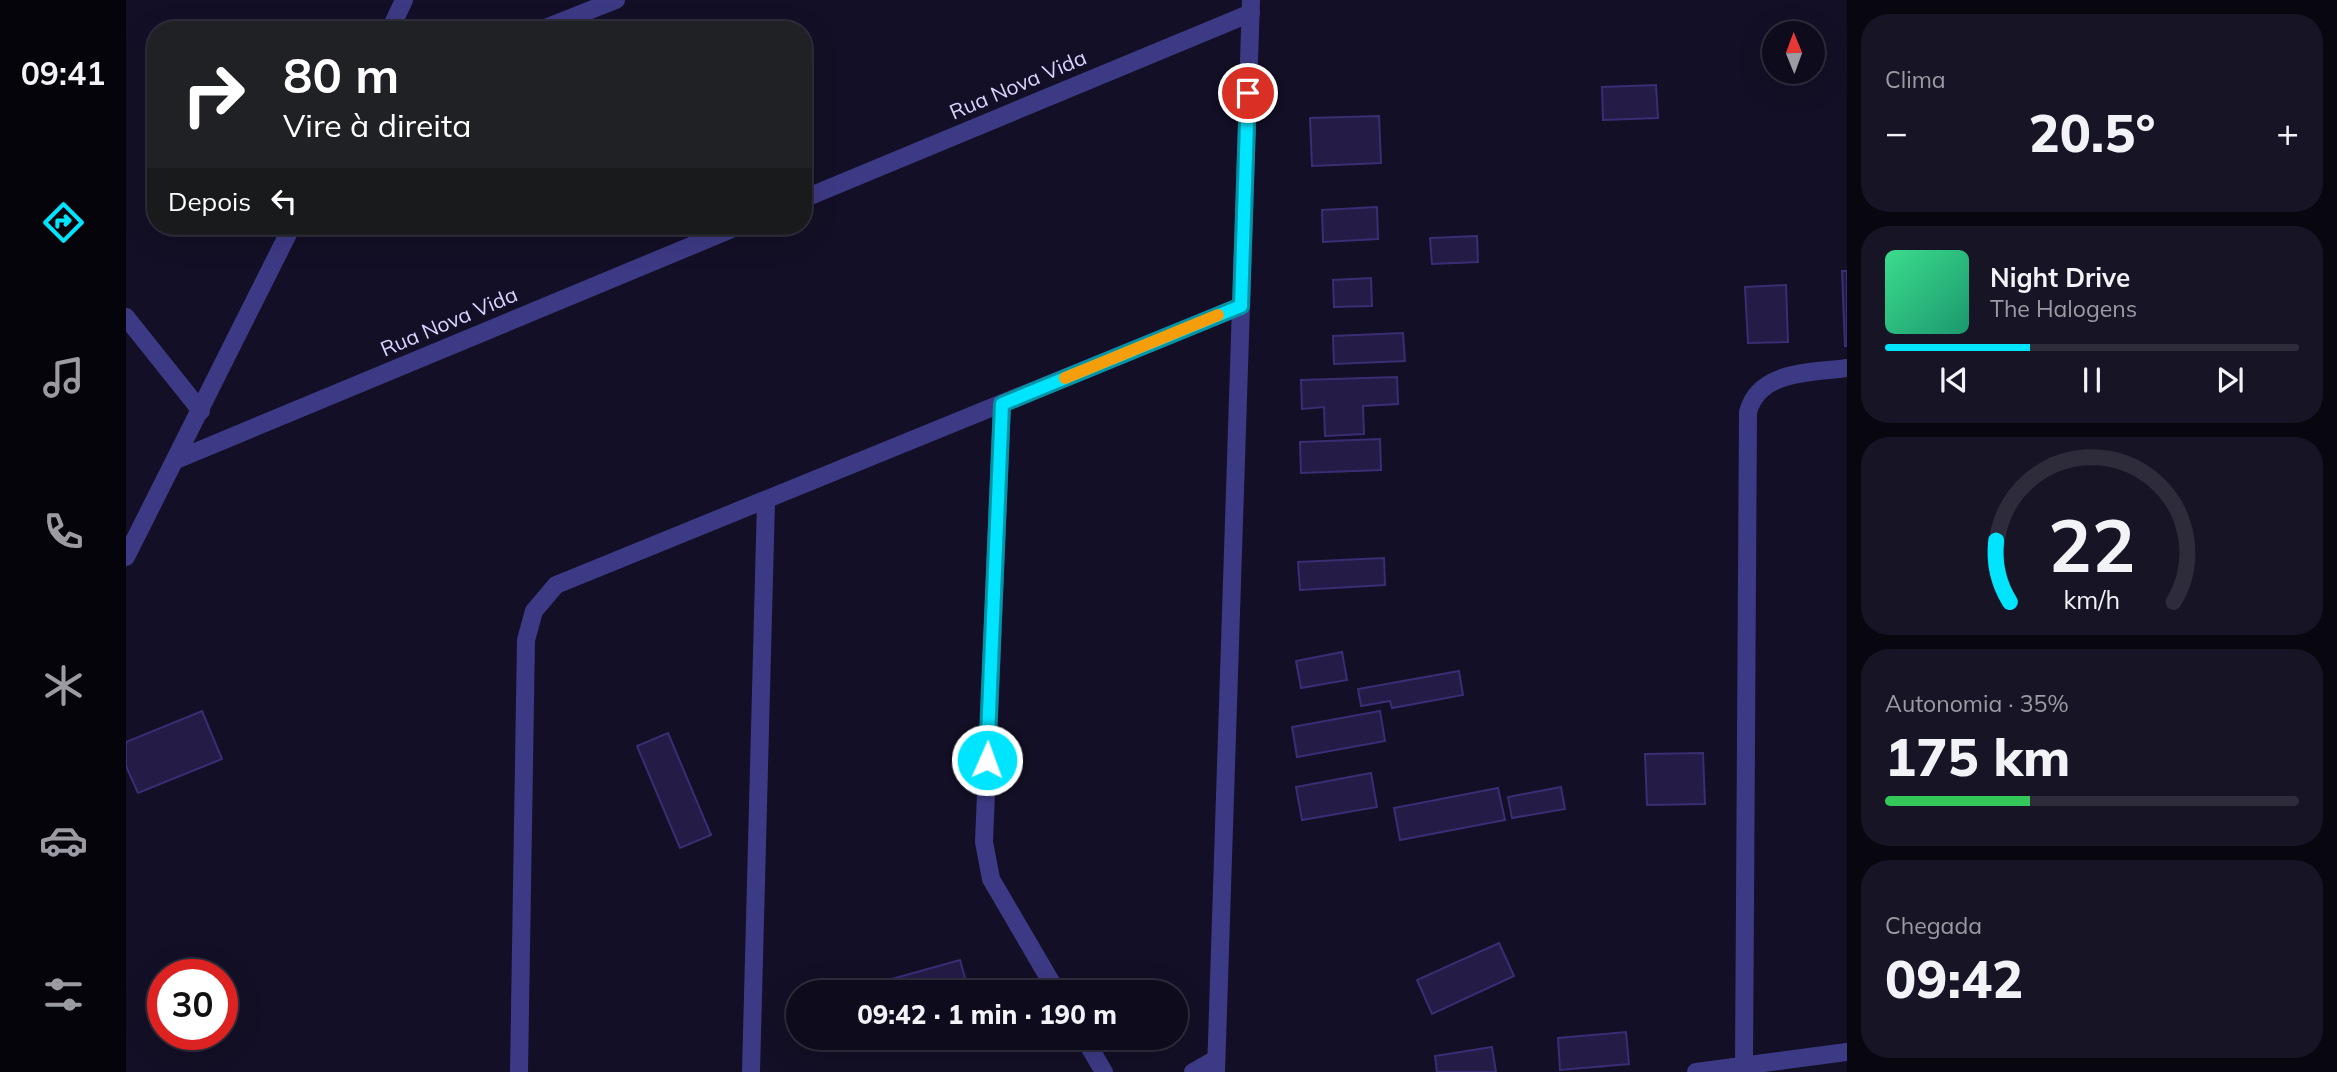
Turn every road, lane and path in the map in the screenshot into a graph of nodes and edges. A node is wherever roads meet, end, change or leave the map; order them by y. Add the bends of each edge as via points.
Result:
1 (404, 0) edge
2 (616, 0) edge
3 (1251, 6) edge
4 (394, 21) edge
5 (563, 21) edge
6 (812, 195) edge
7 (288, 235) edge
8 (717, 235) edge
9 (1241, 306) junction
10 (126, 317) edge
11 (1847, 368) edge
12 (1002, 404) junction
13 (201, 411) junction
14 (176, 460) junction
15 (766, 501) junction
16 (126, 557) edge
17 (1050, 980) edge
18 (1091, 1050) edge
19 (1847, 1052) edge
20 (1744, 1065) junction
21 (1216, 1066) edge
22 (519, 1072) edge
23 (751, 1072) edge
24 (1104, 1072) edge
25 (1193, 1072) edge
26 (1696, 1072) edge

1 - 4 street
2 - 5 street
3 - 6 street, Rua Nova Vida
3 - 9 street
7 - 13 street
8 - 14 street, Rua Nova Vida
9 - 12 street
9 - 21 street
10 - 13 street
11 - 20 street via 1772,381 1759,389 1748,412
12 - 15 street
12 - 17 street via 984,842 991,879
13 - 14 street
14 - 16 street
15 - 22 street via 556,585 534,611 526,640
15 - 23 street
18 - 24 street
19 - 20 street
20 - 26 street
21 - 25 street

